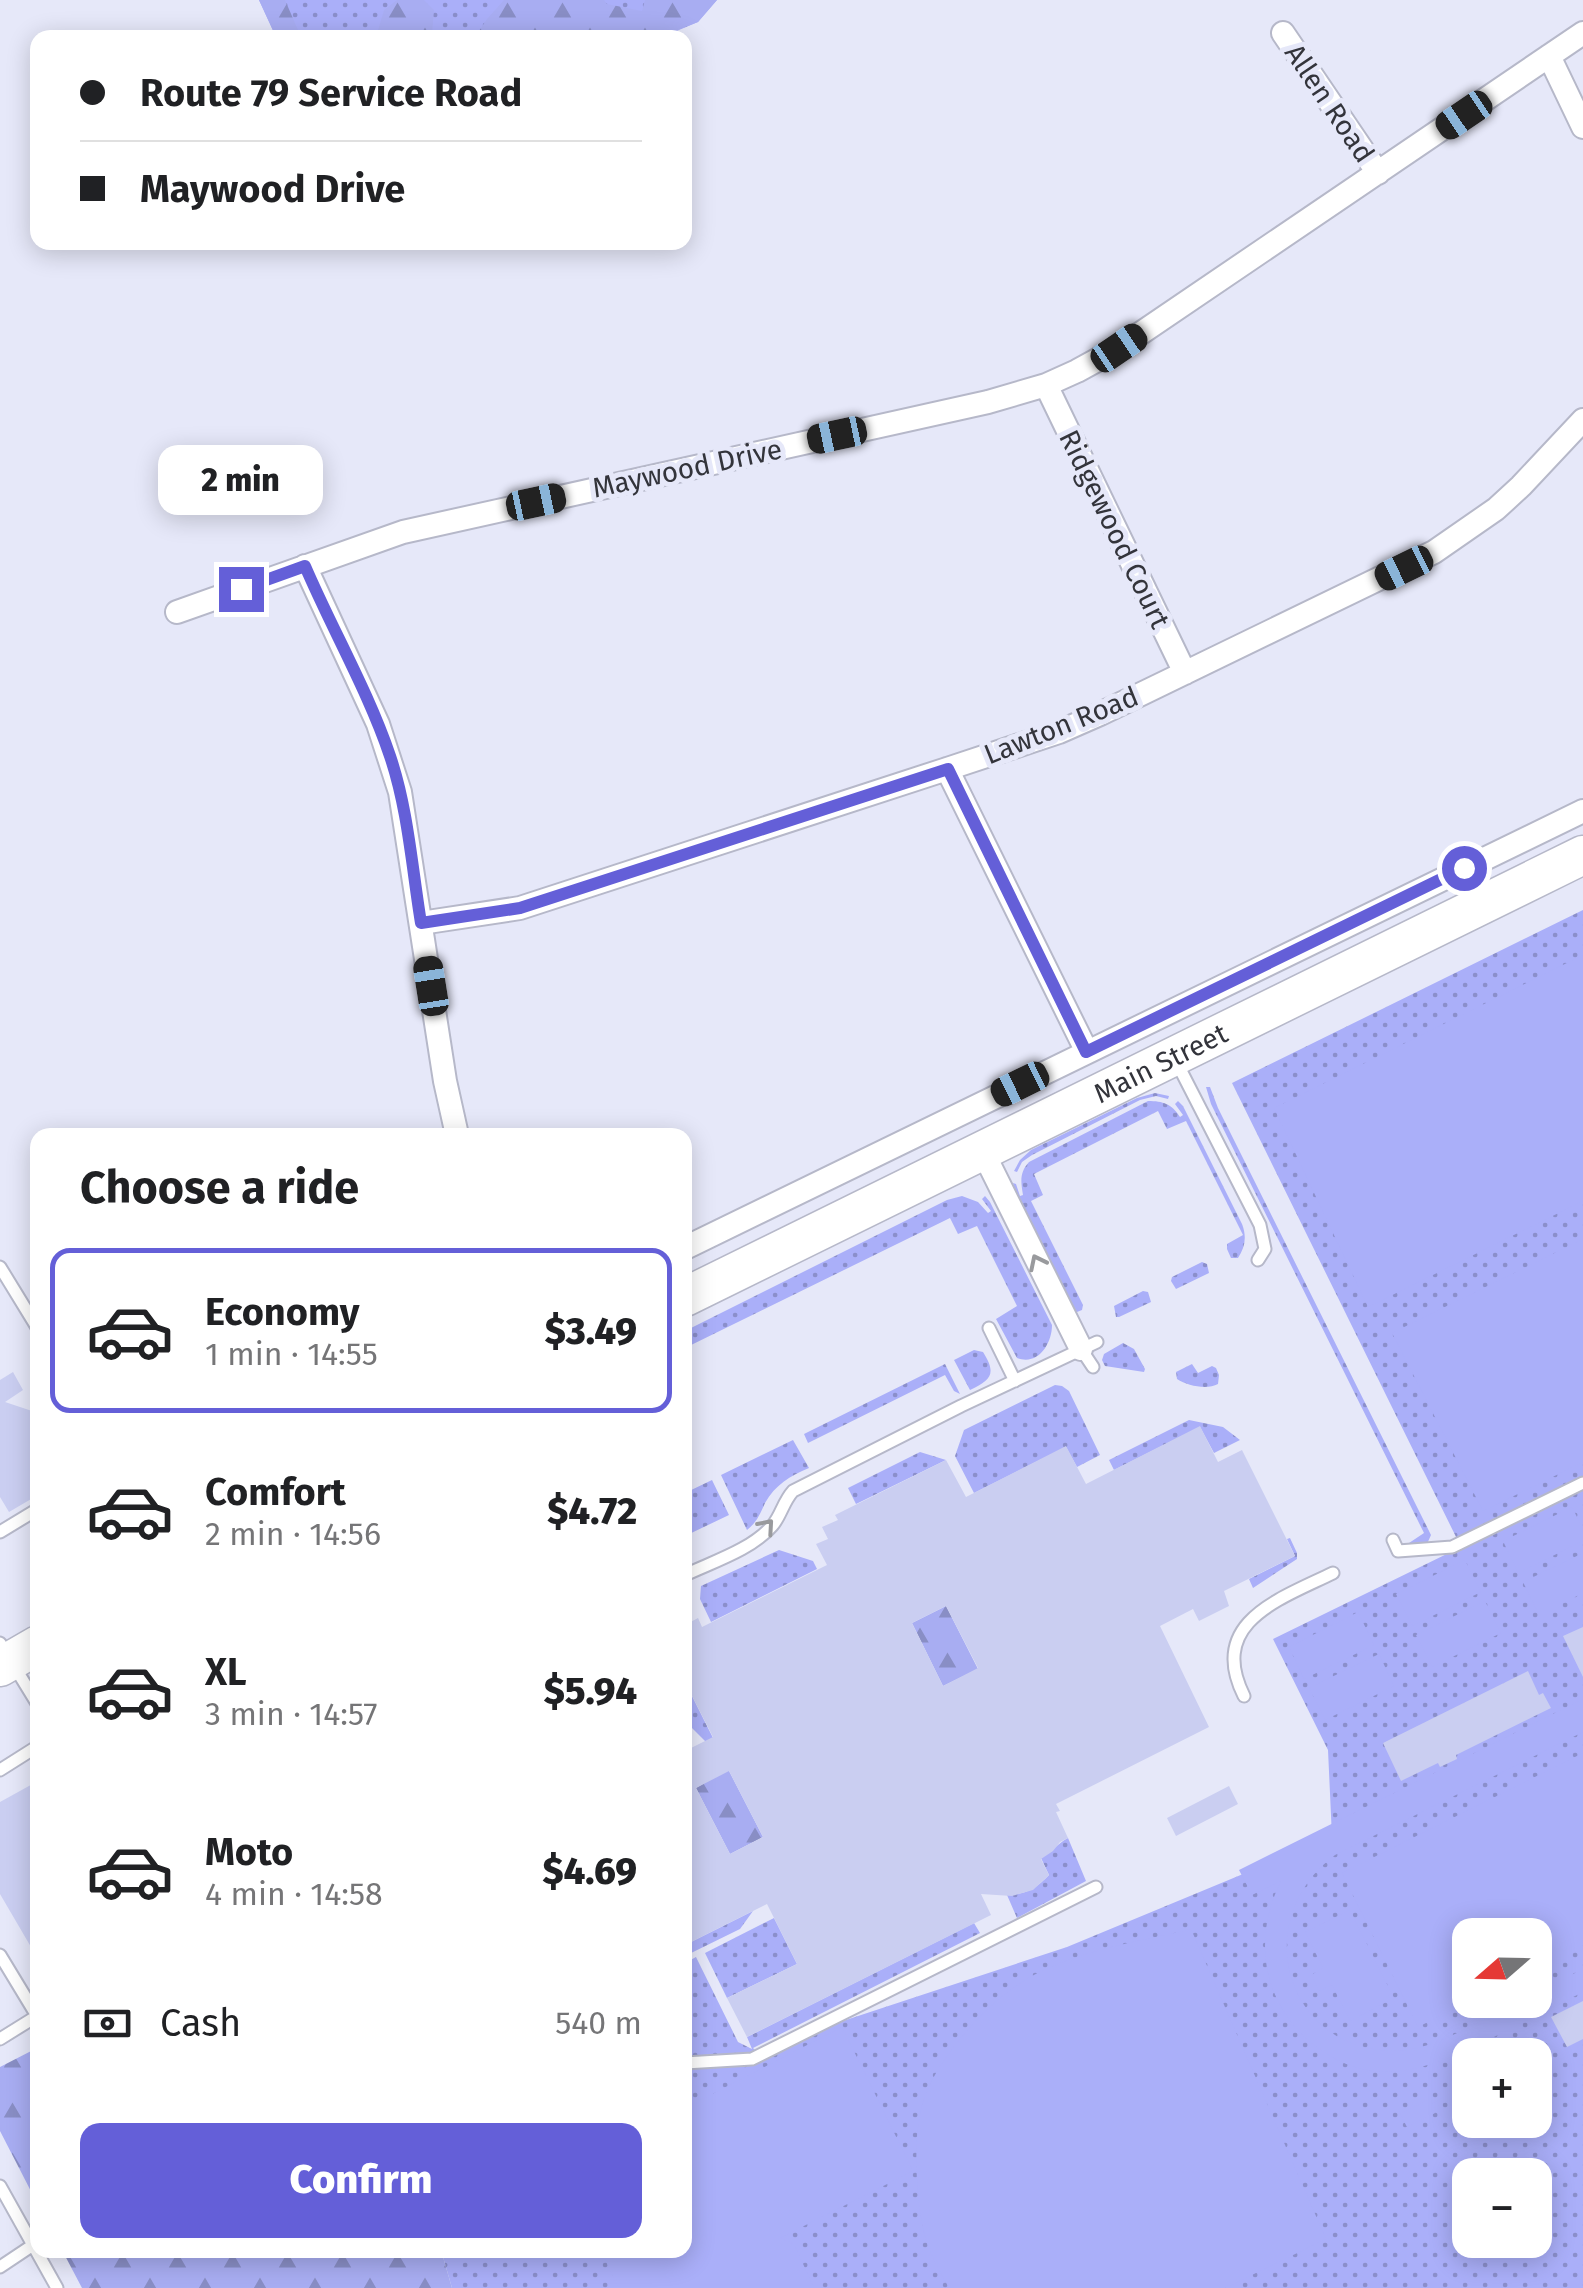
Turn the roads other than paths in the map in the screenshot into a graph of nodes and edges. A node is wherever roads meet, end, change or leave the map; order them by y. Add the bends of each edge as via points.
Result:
1 (1282, 32) dead end
2 (1583, 33) edge
3 (1549, 56) junction
4 (1583, 127) edge
5 (1378, 173) junction
6 (1046, 385) junction
7 (1583, 420) edge
8 (305, 566) junction
9 (177, 612) dead end
10 (1185, 673) junction
11 (948, 769) junction
12 (1583, 811) edge
13 (1583, 855) edge
14 (421, 923) junction
15 (1086, 1052) junction
16 (1174, 1056) junction
17 (455, 1128) edge
18 (982, 1150) junction
19 (692, 1245) edge
20 (1258, 1260) dead end
21 (0, 1267) edge
22 (692, 1294) edge
23 (30, 1316) edge
24 (989, 1328) dead end
25 (1090, 1353) joint
26 (1015, 1381) junction
27 (1583, 1483) edge
28 (30, 1514) edge
29 (0, 1532) edge
30 (1393, 1540) dead end
31 (692, 1572) edge
32 (1333, 1573) dead end
33 (12, 1654) edge
34 (30, 1689) edge
35 (1244, 1696) dead end
36 (30, 1751) edge
37 (0, 1770) edge
38 (1096, 1887) dead end
39 (0, 1956) edge
40 (30, 2005) edge
41 (30, 2021) edge
42 (0, 2040) edge
43 (692, 2063) edge
44 (0, 2186) edge
45 (30, 2241) edge
46 (30, 2248) edge
47 (40, 2258) edge
48 (0, 2267) edge
49 (57, 2288) edge

1 - 5 street, Allen Road
2 - 3 street, Maywood Drive
3 - 4 street
3 - 5 street, Maywood Drive
5 - 6 street, Maywood Drive via 1119,348
6 - 8 street, Maywood Drive via 403,532
6 - 10 street, Ridgewood Court
7 - 10 street, Lawton Road via 1508,498 1434,552
8 - 9 street, Maywood Drive
8 - 14 street via 390,757
10 - 11 street, Lawton Road via 1059,732
11 - 14 street, Lawton Road via 520,908
11 - 15 street
12 - 15 street
13 - 16 main road, Main Street
14 - 17 street
15 - 19 street
16 - 18 main road, Main Street
16 - 20 lane via 1260,1224 1265,1249
18 - 22 main road, Main Street
25 -> 18 street
21 - 23 lane
24 - 26 lane
25 - 26 lane
31 -> 26 lane via 763,1534 792,1491
27 - 30 lane via 1452,1547 1398,1551
28 - 29 lane
32 - 35 lane via 1244,1625 1234,1676
33 - 34 lane
36 - 37 lane
38 - 43 lane via 752,2059
39 - 40 lane
41 - 42 lane
44 - 45 lane
46 - 48 lane
47 - 49 lane

